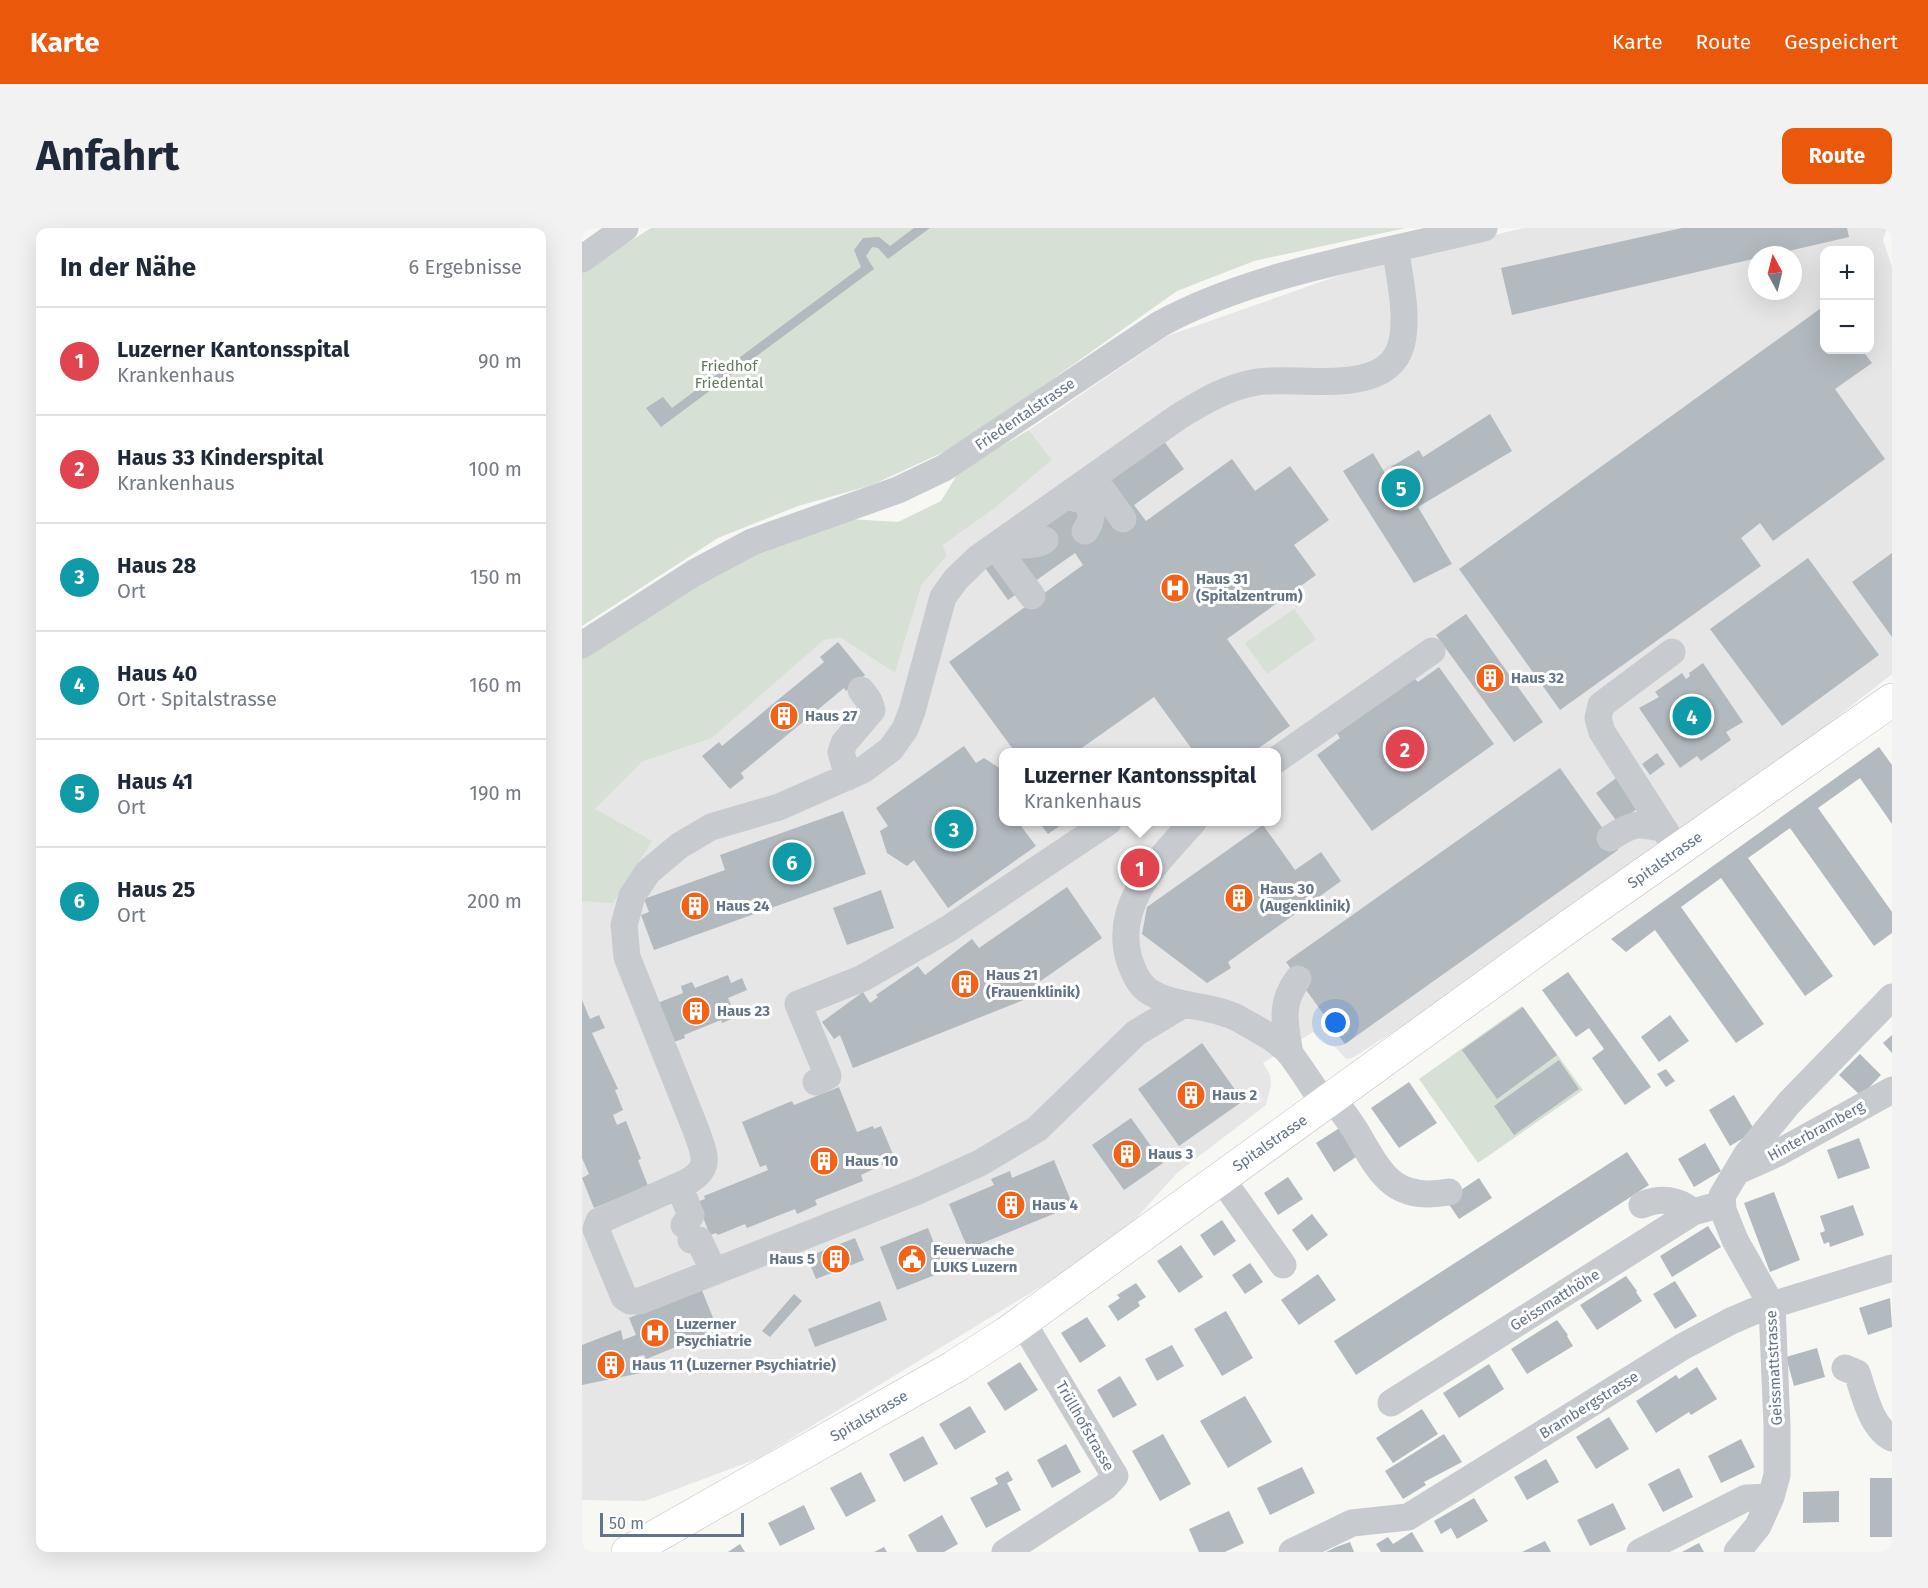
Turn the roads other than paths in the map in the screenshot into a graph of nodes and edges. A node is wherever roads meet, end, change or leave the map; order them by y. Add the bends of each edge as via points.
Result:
1 (625, 228) edge
2 (1484, 228) edge
3 (1396, 250) junction
4 (582, 259) edge
5 (1082, 504) junction
6 (1123, 519) dead end
7 (995, 546) junction
8 (1032, 596) dead end
9 (582, 645) edge
10 (1432, 651) dead end
11 (1672, 652) dead end
12 (861, 690) dead end
13 (1892, 700) edge
14 (1329, 723) junction
15 (1281, 757) edge
16 (1281, 775) edge
17 (848, 777) junction
18 (1102, 826) edge
19 (1189, 826) edge
20 (1610, 838) dead end
21 (1671, 840) junction
22 (1298, 979) dead end
23 (1892, 997) edge
24 (1184, 1004) junction
25 (1290, 1054) junction
26 (816, 1082) dead end
27 (1892, 1090) edge
28 (1327, 1100) junction
29 (1738, 1171) junction
30 (1221, 1178) junction
31 (679, 1186) junction
32 (1449, 1192) dead end
33 (1722, 1204) junction
34 (1642, 1205) dead end
35 (1693, 1212) junction
36 (591, 1217) edge
37 (1283, 1265) dead end
38 (1891, 1271) edge
39 (714, 1272) junction
40 (1772, 1306) junction
41 (1023, 1323) junction
42 (1845, 1368) dead end
43 (1391, 1403) dead end
44 (1888, 1436) edge
45 (1771, 1497) junction
46 (628, 1552) edge
47 (1005, 1552) edge
48 (1292, 1552) edge
49 (1640, 1552) edge
50 (1737, 1552) edge

1 - 4 street
2 - 3 street, Friedentalstrasse
3 - 5 street via 1403,338 1386,368 1358,380 1278,380 1235,387 1178,417
3 - 9 street, Friedentalstrasse via 1257,284 1195,305 1160,324 944,468 898,490 752,542 694,573
5 - 6 street
5 - 7 street via 1039,542
7 - 8 street
7 - 17 street via 956,579 943,597 905,729 891,749
10 - 14 street
11 - 21 street via 1601,705 1598,718 1602,732
12 - 17 street via 872,710 844,743 841,752
13 - 21 main road, Spitalstrasse
14 - 15 street
14 - 16 street via 1307,754
17 - 31 street via 779,807 711,827 679,846 648,872 632,896 624,926 627,957 704,1154 704,1165 698,1175
18 - 26 street via 948,930 863,978 798,1004 828,1076
19 - 24 street via 1143,879 1125,924 1126,949 1134,973 1148,990
20 - 21 street via 1639,823
21 - 28 main road, Spitalstrasse
22 - 25 street via 1287,994 1285,1012
23 - 29 street via 1789,1103
24 - 25 street via 1238,1018
24 - 39 street via 1136,1033 1037,1129 980,1164
25 - 28 street
27 - 29 street, Hinterbramberg
28 - 30 main road, Spitalstrasse
28 - 32 street via 1385,1179 1408,1191
29 - 33 street via 1724,1189
30 - 37 street
30 - 41 main road, Spitalstrasse
31 - 36 street
31 - 39 street via 691,1215 688,1233 699,1240
33 - 35 street, Geissmatthöhe
33 - 40 street, Geissmattstrasse via 1735,1240
34 - 35 street via 1668,1200 1684,1204
35 - 43 street, Geissmatthöhe
36 - 39 street via 624,1298 630,1301 640,1301
38 - 40 street, Brambergstrasse
40 - 45 street, Geissmattstrasse via 1777,1475
40 - 48 street, Brambergstrasse via 1731,1321 1682,1347 1408,1517 1352,1523
41 - 46 main road, Spitalstrasse via 954,1367
41 - 47 street, Trüllhofstrasse via 1115,1476 1105,1488
42 - 44 street via 1857,1373 1873,1415
45 - 49 street via 1746,1498
45 - 50 street, Geissmattstrasse via 1758,1526

